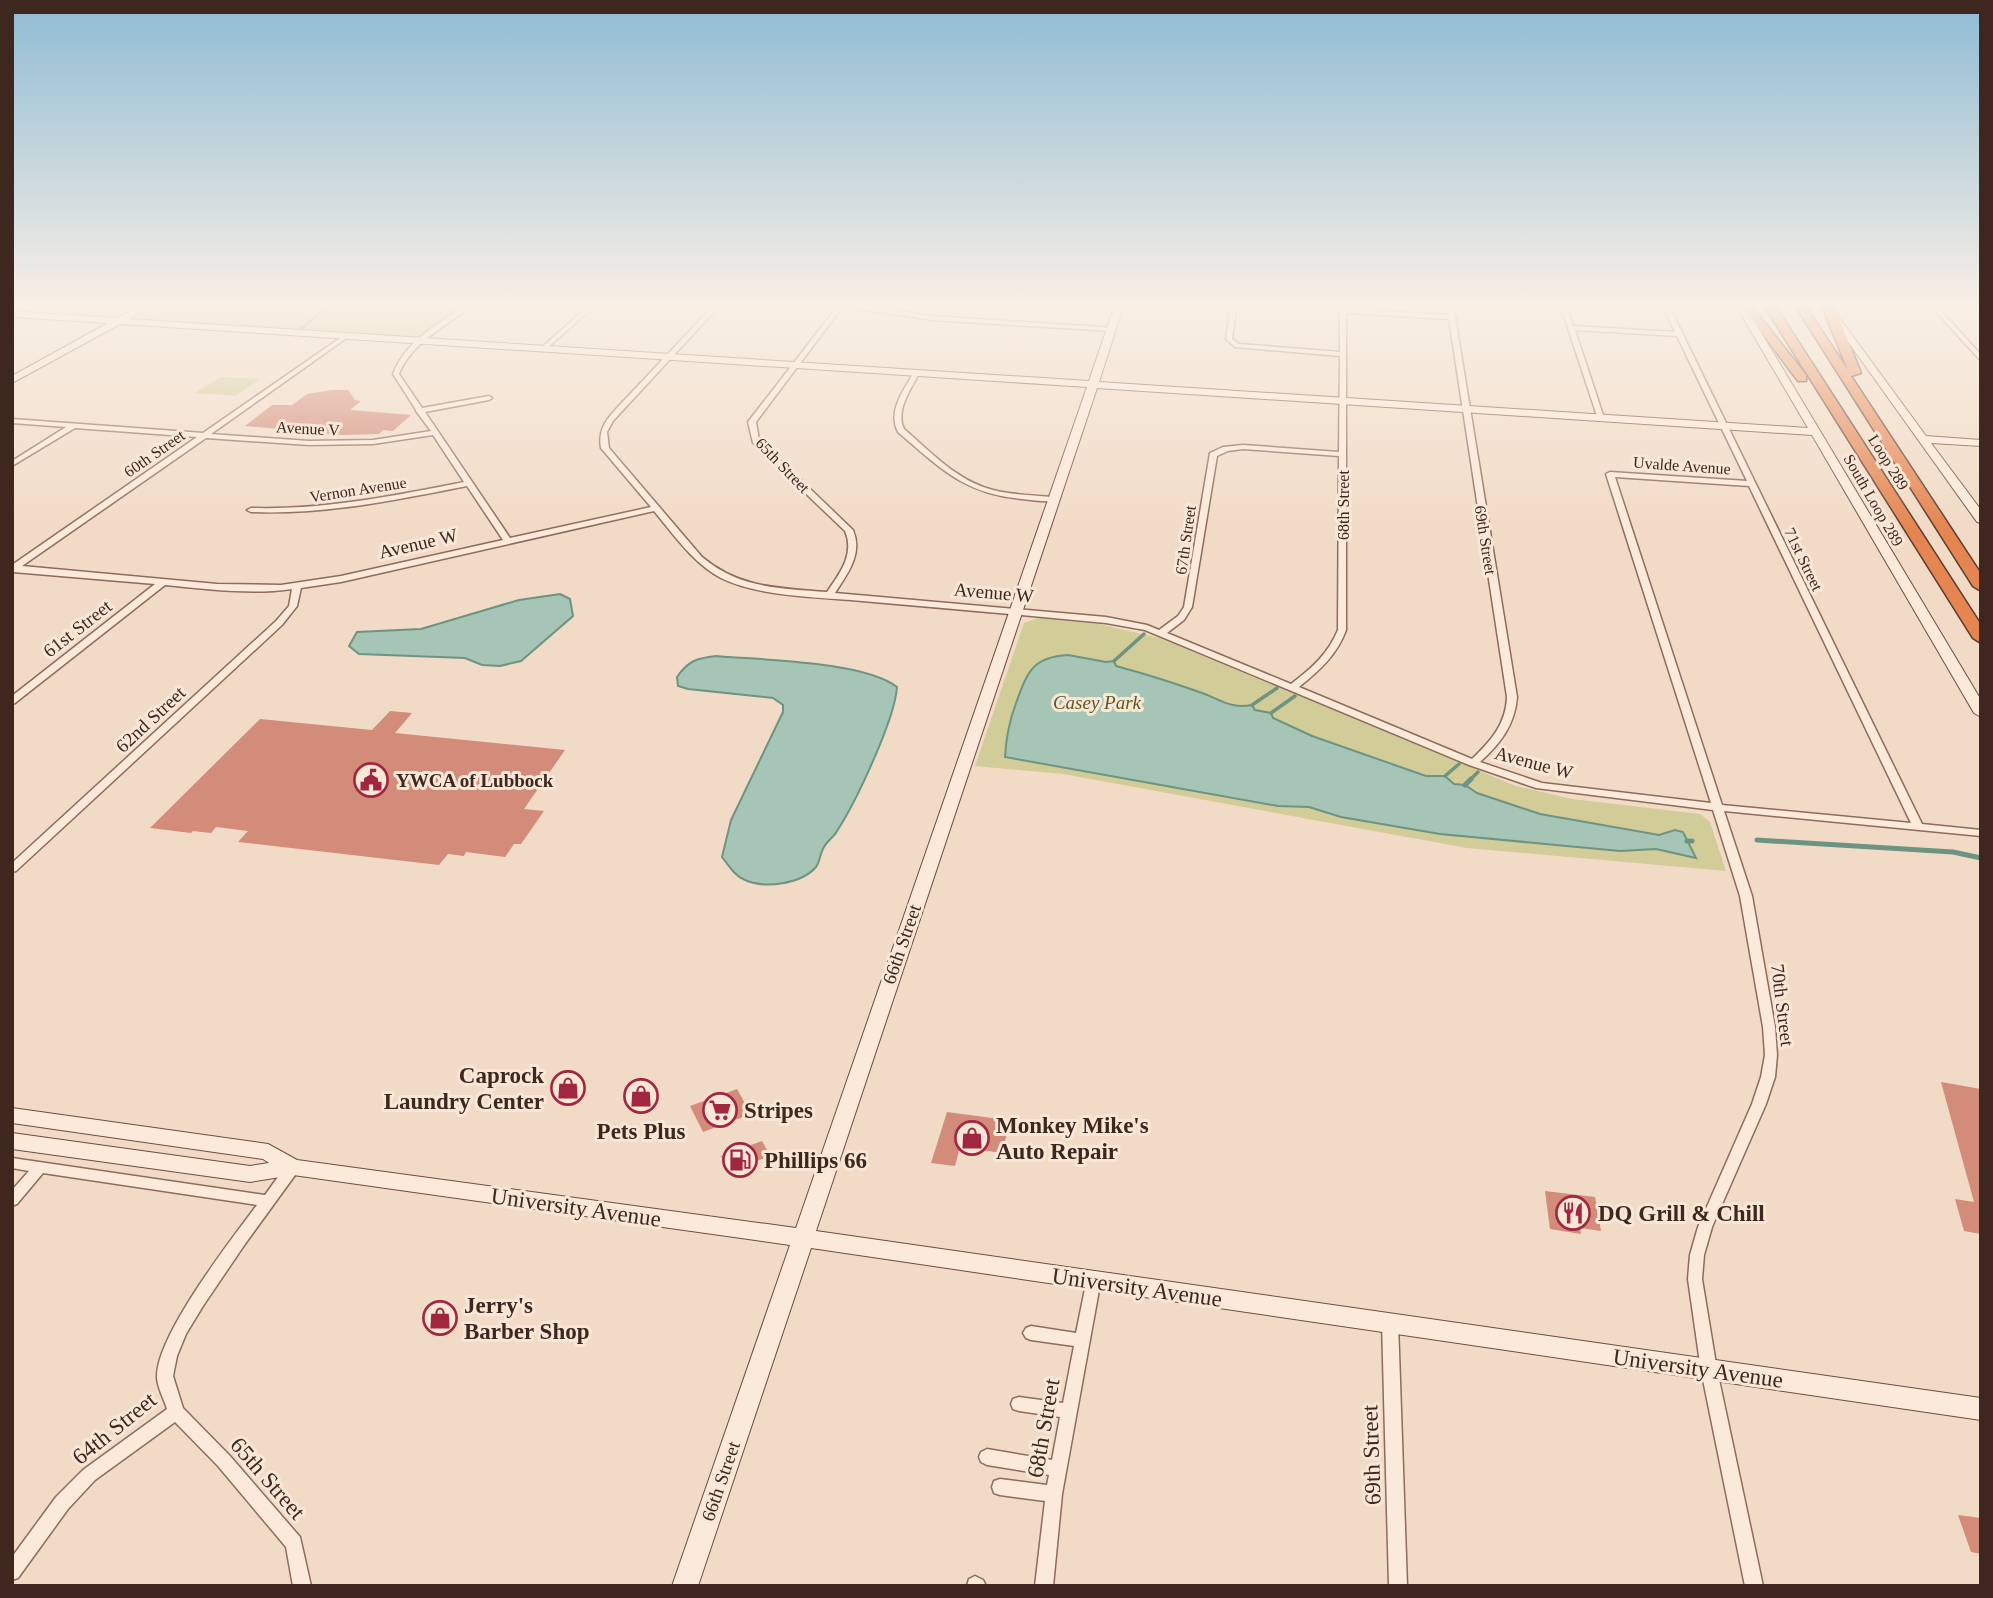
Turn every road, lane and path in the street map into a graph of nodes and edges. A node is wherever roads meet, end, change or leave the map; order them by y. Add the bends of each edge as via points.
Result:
1 (286, 379) edge
2 (399, 379) edge
3 (647, 379) edge
4 (784, 379) edge
5 (913, 379) edge
6 (998, 379) edge
7 (1095, 379) edge
8 (1343, 379) edge
9 (1461, 379) edge
10 (1587, 379) edge
11 (1701, 379) edge
12 (1784, 379) edge
13 (1801, 379) edge
14 (1815, 379) edge
15 (1849, 379) edge
16 (1856, 379) edge
17 (1880, 379) edge
18 (1093, 385) junction
19 (489, 398) dead end
20 (1343, 401) junction
21 (1867, 406) junction
22 (1465, 409) junction
23 (419, 411) junction
24 (1600, 418) junction
25 (12, 421) edge
26 (73, 426) junction
27 (1724, 426) junction
28 (1816, 432) junction
29 (435, 433) junction
30 (204, 436) junction
31 (1924, 439) junction
32 (1981, 443) edge
33 (1342, 454) junction
34 (12, 464) edge
35 (1610, 474) joint
36 (469, 483) junction
37 (1752, 484) junction
38 (1890, 496) junction
39 (1052, 499) junction
40 (656, 508) junction
41 (251, 510) dead end
42 (1981, 519) edge
43 (508, 541) junction
44 (13, 569) edge
45 (163, 582) junction
46 (298, 586) junction
47 (1981, 586) edge
48 (828, 596) junction
49 (1014, 611) junction
50 (1161, 633) junction
51 (1979, 637) edge
52 (1293, 687) junction
53 (12, 701) edge
54 (1981, 713) edge
55 (1473, 763) junction
56 (1718, 808) junction
57 (1918, 827) junction
58 (1981, 833) edge
59 (12, 869) edge
60 (12, 1115) edge
61 (12, 1141) edge
62 (12, 1163) edge
63 (40, 1167) junction
64 (293, 1167) junction
65 (12, 1200) edge
66 (268, 1201) junction
67 (802, 1239) junction
68 (1094, 1279) junction
69 (1390, 1322) junction
70 (1031, 1333) dead end
71 (1082, 1341) junction
72 (1709, 1370) junction
73 (1019, 1404) dead end
74 (1981, 1409) edge
75 (1068, 1411) junction
76 (176, 1412) junction
77 (987, 1457) dead end
78 (1058, 1469) junction
79 (1000, 1487) dead end
80 (1054, 1494) junction
81 (12, 1572) edge
82 (302, 1586) edge
83 (685, 1586) edge
84 (1044, 1586) edge
85 (1398, 1586) edge
86 (1755, 1586) edge

1 - 30 street, 60th Street
2 - 23 street
3 - 40 street via 601,435 605,448
4 - 48 street, 65th Street via 752,422 752,430 756,441 854,538 856,547
5 - 39 street via 898,411 901,430 972,485 1010,496
6 - 18 street
7 - 18 street, 66th Street
8 - 20 street, 68th Street
9 - 22 street, 69th Street
10 - 24 street
11 - 27 street, 71st Street
12 - 28 street, South Loop 289
13 - 38 highway
14 - 38 highway, Loop 289
15 - 21 highway, Loop 289
16 - 21 highway
17 - 31 street
18 - 20 street
18 - 39 street, 66th Street
19 - 23 street
20 - 22 street
20 - 33 street, 68th Street
21 - 47 highway, Loop 289
22 - 24 street
22 - 55 street, 69th Street via 1512,706 1500,736
23 - 29 street
24 - 27 street
25 - 26 street, Avenue V
26 - 30 street, Avenue V
26 - 34 street
27 - 28 street
27 - 37 street, 71st Street
28 - 54 street, South Loop 289
29 - 30 street, Avenue V via 341,444
29 - 36 street
30 - 44 street, 60th Street
31 - 32 street
31 - 42 street
33 - 50 street, 67th Street via 1250,447 1213,455 1188,607
33 - 52 street, 68th Street via 1342,630 1325,661
35 - 37 street, Uvalde Avenue
35 - 56 street, 70th Street
36 - 41 street, Vernon Avenue via 338,509
36 - 43 street
37 - 57 street, 71st Street
38 - 51 highway, Loop 289
39 - 49 street, 66th Street
40 - 43 street, Avenue W
40 - 48 street, Avenue W via 699,559 728,579 763,589
43 - 46 street, Avenue W
44 - 45 street, Avenue W
45 - 46 street, Avenue W via 255,590
45 - 53 street, 61st Street
46 - 59 street, 62nd Street via 290,611 279,624
48 - 49 street, Avenue W
49 - 50 street, Avenue W via 1106,620
49 - 67 street, 66th Street
50 - 52 street, Avenue W
52 - 55 street, Avenue W
55 - 56 street, Avenue W via 1560,790
56 - 57 street, Avenue W
56 - 72 street, 70th Street via 1752,923 1771,1055 1759,1104 1705,1227 1698,1255 1695,1279
57 - 58 street, Avenue W
60 - 64 street, University Avenue via 268,1152
61 - 64 street, University Avenue via 250,1174
62 - 63 street
63 - 65 street
63 - 66 street
64 - 66 street, 64th Street
64 - 67 street, University Avenue
66 - 76 street, 64th Street via 194,1306 170,1349 165,1377
67 - 68 street, University Avenue
67 - 83 street, 66th Street
68 - 69 street, University Avenue
68 - 71 street, 68th Street
69 - 72 street, University Avenue
69 - 85 street, 69th Street
70 - 71 street
71 - 75 street, 68th Street
72 - 74 street, University Avenue
72 - 86 street, 70th Street
73 - 75 street
75 - 78 street, 68th Street
76 - 81 street, 64th Street via 89,1475 62,1503
76 - 82 street, 65th Street via 294,1543
77 - 78 street
78 - 80 street, 68th Street
79 - 80 street
80 - 84 street, 68th Street

